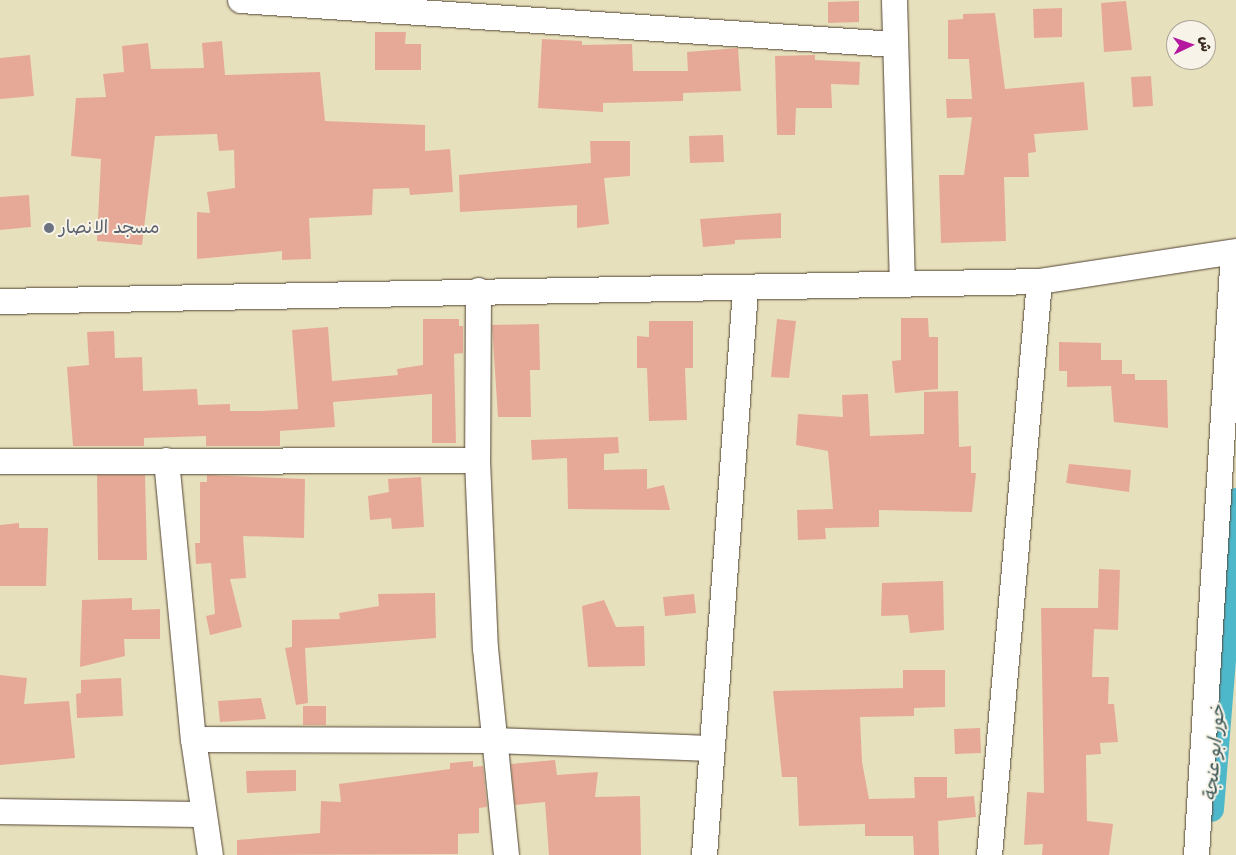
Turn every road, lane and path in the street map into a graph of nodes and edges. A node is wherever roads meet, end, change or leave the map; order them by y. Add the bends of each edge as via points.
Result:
1 (240, 0) edge
2 (894, 0) edge
3 (894, 44) junction
4 (1234, 252) edge
5 (1039, 281) junction
6 (902, 284) junction
7 (478, 290) junction
8 (744, 290) junction
9 (0, 301) edge
10 (166, 460) junction
11 (477, 460) junction
12 (0, 461) edge
13 (193, 739) junction
14 (493, 740) junction
15 (711, 748) junction
16 (0, 811) edge
17 (202, 814) junction
18 (210, 855) edge
19 (506, 855) edge
20 (704, 855) edge
21 (989, 855) edge
22 (1196, 855) edge

1 - 3 street
2 - 3 street
3 - 6 street
4 - 5 street
4 - 22 street
5 - 6 street
5 - 21 street
6 - 8 street
7 - 8 street
7 - 9 street
7 - 11 street
8 - 15 street
10 - 11 street
10 - 12 street
10 - 13 street
11 - 14 street
13 - 14 street
13 - 17 street
14 - 15 street
14 - 19 street
15 - 20 street
16 - 17 street
17 - 18 street

